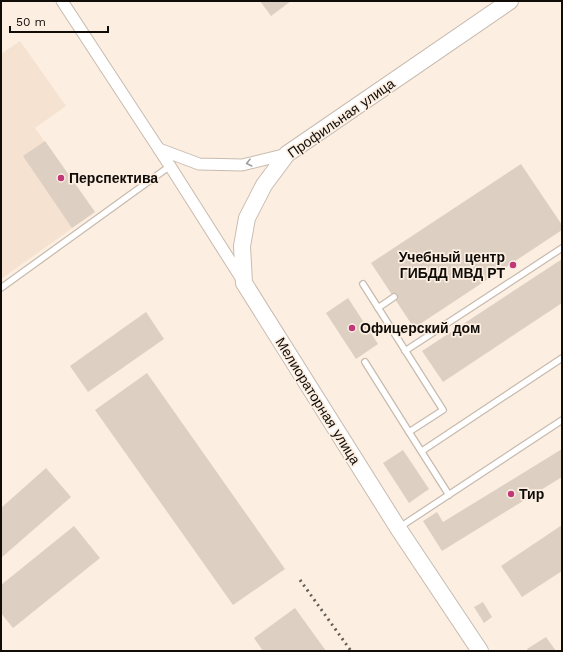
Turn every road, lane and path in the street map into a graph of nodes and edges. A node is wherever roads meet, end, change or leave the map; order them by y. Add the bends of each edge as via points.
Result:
1 (62, 1) edge
2 (510, 1) edge
3 (159, 149) junction
4 (287, 154) junction
5 (170, 166) junction
6 (562, 248) edge
7 (244, 283) junction
8 (363, 284) dead end
9 (1, 288) edge
10 (394, 297) dead end
11 (378, 308) junction
12 (406, 351) junction
13 (561, 360) edge
14 (365, 362) dead end
15 (562, 420) edge
16 (409, 432) junction
17 (422, 451) junction
18 (449, 495) junction
19 (398, 528) junction
20 (480, 651) edge

1 - 3 street, Мелиораторная улица
2 - 4 street, Профильная улица
4 -> 3 street via 242,165 199,164
3 - 5 street, Мелиораторная улица
4 - 7 street, Профильная улица via 264,185 247,218 242,246
5 - 7 street, Мелиораторная улица
5 - 9 lane
6 - 12 lane
7 - 19 street, Мелиораторная улица
8 - 11 lane
10 - 11 lane
11 - 12 lane
12 - 16 lane via 443,410
13 - 17 lane
14 - 16 lane
15 - 18 lane
16 - 17 lane
17 - 18 lane
18 - 19 lane
19 - 20 street, Мелиораторная улица

